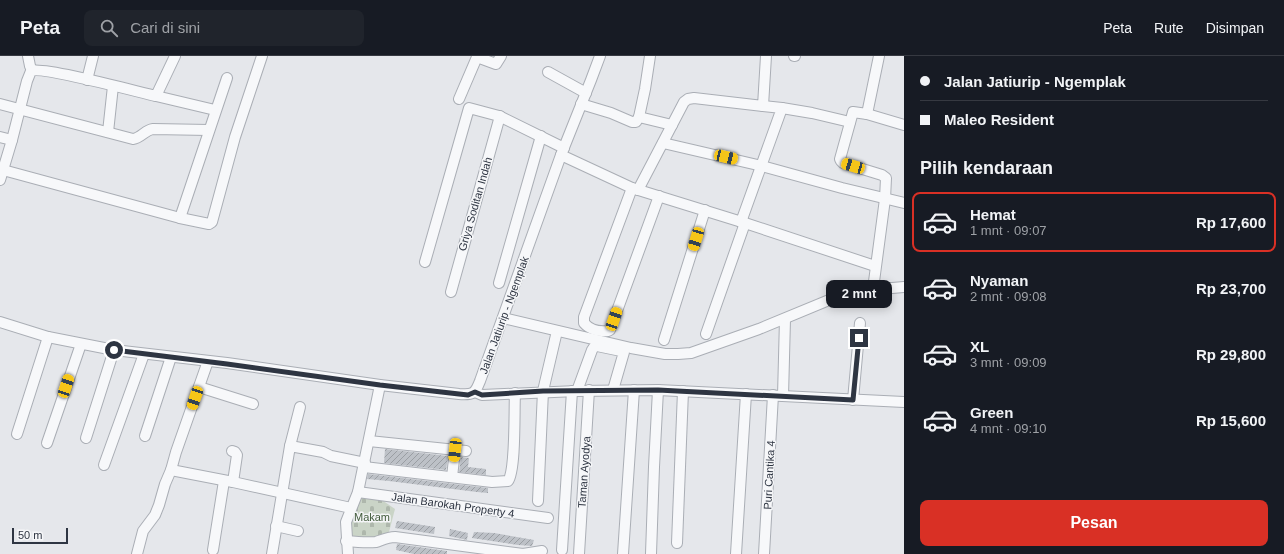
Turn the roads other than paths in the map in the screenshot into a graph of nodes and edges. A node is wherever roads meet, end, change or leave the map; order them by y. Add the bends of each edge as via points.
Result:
1 (28, 56) edge
2 (93, 56) edge
3 (174, 56) edge
4 (262, 56) edge
5 (476, 56) edge
6 (501, 56) edge
7 (600, 56) edge
8 (650, 56) edge
9 (766, 56) edge
10 (879, 56) edge
11 (32, 70) junction
12 (548, 72) dead end
13 (227, 78) dead end
14 (88, 80) junction
15 (113, 86) junction
16 (586, 93) junction
17 (156, 96) junction
18 (459, 99) dead end
19 (0, 104) edge
20 (581, 104) junction
21 (763, 106) junction
22 (782, 108) junction
23 (20, 110) junction
24 (215, 110) junction
25 (867, 114) junction
26 (500, 116) junction
27 (639, 117) junction
28 (850, 122) junction
29 (672, 125) junction
30 (904, 125) edge
31 (209, 130) junction
32 (108, 132) junction
33 (540, 136) junction
34 (0, 137) edge
35 (12, 140) junction
36 (663, 143) junction
37 (562, 152) junction
38 (762, 166) junction
39 (2, 175) edge
40 (635, 189) junction
41 (659, 196) junction
42 (885, 199) junction
43 (904, 203) edge
44 (705, 210) junction
45 (180, 218) junction
46 (743, 222) junction
47 (425, 262) dead end
48 (875, 266) junction
49 (500, 283) dead end
50 (873, 286) junction
51 (904, 287) edge
52 (450, 292) dead end
53 (505, 312) junction
54 (785, 319) junction
55 (0, 322) edge
56 (860, 323) dead end
57 (557, 331) junction
58 (706, 334) dead end
59 (48, 336) junction
60 (664, 340) dead end
61 (80, 344) junction
62 (114, 350) junction
63 (144, 354) junction
64 (171, 357) junction
65 (208, 361) junction
66 (380, 385) junction
67 (199, 387) junction
68 (589, 390) junction
69 (613, 390) junction
70 (634, 390) junction
71 (658, 390) junction
72 (543, 391) junction
73 (574, 391) junction
74 (683, 391) junction
75 (475, 392) junction
76 (515, 393) junction
77 (746, 394) junction
78 (778, 395) junction
79 (853, 400) junction
80 (904, 402) edge
81 (253, 404) dead end
82 (300, 407) dead end
83 (17, 434) dead end
84 (145, 436) dead end
85 (86, 438) dead end
86 (370, 441) junction
87 (47, 443) dead end
88 (290, 446) junction
89 (455, 450) junction
90 (232, 451) dead end
91 (466, 451) dead end
92 (104, 465) dead end
93 (364, 465) junction
94 (171, 470) junction
95 (452, 477) junction
96 (228, 481) junction
97 (358, 492) junction
98 (282, 493) junction
99 (538, 501) dead end
100 (351, 508) junction
101 (548, 518) dead end
102 (276, 526) junction
103 (298, 531) dead end
104 (346, 541) junction
105 (677, 543) dead end
106 (213, 550) dead end
107 (542, 550) dead end
108 (562, 550) dead end
109 (136, 554) edge
110 (272, 554) edge
111 (348, 554) edge
112 (579, 554) edge
113 (623, 554) edge
114 (651, 554) edge
115 (736, 554) edge
116 (764, 554) edge

1 - 11 street
2 - 14 street
3 - 17 street
4 - 45 street via 235,137 212,222 210,224
5 - 6 street via 496,64
5 - 18 street
7 - 16 street, Jalan Jatiurip - Ngemplak
8 - 27 street
9 - 21 street
10 - 25 street
11 - 14 street
11 - 23 street
12 - 16 street
13 - 24 street
14 - 15 street
15 - 17 street
15 - 32 street
16 - 20 street, Jalan Jatiurip - Ngemplak
17 - 24 street
19 - 23 street
20 - 27 street via 632,122 636,122
20 - 37 street, Jalan Jatiurip - Ngemplak
21 - 22 street
21 - 29 street via 688,99
22 - 28 street
22 - 38 street
23 - 32 street
23 - 35 street
24 - 31 street
25 - 28 street via 853,112
25 - 30 street
26 - 33 street
26 - 47 street via 469,108
26 - 52 street, Griya Soditan Indah
27 - 29 street
28 - 42 street via 841,162 885,176
29 - 36 street
31 - 32 street via 151,129 134,139
31 - 45 street
33 - 37 street
33 - 49 street
34 - 35 street
35 - 39 street
36 - 38 street
36 - 40 street
37 - 40 street
37 - 53 street, Jalan Jatiurip - Ngemplak
38 - 42 street
38 - 46 street
39 - 45 street
40 - 41 street
40 - 41 street via 584,317 584,323 588,328 605,332 610,330
41 - 44 street
42 - 43 street
42 - 48 street
44 - 46 street
44 - 60 street
46 - 48 street
46 - 58 street
48 - 50 street
50 - 51 street
50 - 54 street
53 - 57 street
53 - 75 street, Jalan Jatiurip - Ngemplak
54 - 57 street via 691,352 678,354 631,348
54 - 78 street, Puri Cantika 4
55 - 59 street
56 - 79 street
57 - 72 street
59 - 61 street
59 - 83 street
61 - 62 street
61 - 87 street
62 - 63 street
62 - 85 street
63 - 64 street
63 - 92 street
64 - 65 street
64 - 84 street
65 - 66 street
65 - 67 street
66 - 75 street via 468,395
66 - 86 street
67 - 81 street
67 - 94 street
68 - 69 street
68 - 73 street
68 - 112 street, Taman Ayodya
69 - 70 street
69 - 73 street via 624,352 597,346 592,350
70 - 71 street
70 - 113 street
71 - 74 street
71 - 114 street
72 - 73 street
72 - 76 street
72 - 99 street
73 - 108 street
74 - 77 street
74 - 105 street
75 - 76 street via 482,395
76 - 95 street via 511,477 508,481
77 - 78 street
77 - 115 street
78 - 79 street
78 - 116 street, Puri Cantika 4
79 - 80 street
82 - 88 street
86 - 89 street
86 - 93 street
88 - 93 street via 323,452
88 - 98 street
89 - 91 street
89 - 95 street
90 - 96 street via 237,455
93 - 95 street
93 - 97 street
94 - 96 street
94 - 109 street via 155,515 143,531
96 - 98 street
96 - 106 street
97 - 100 street
97 - 101 street, Jalan Barokah Property 4
98 - 100 street
98 - 102 street
100 - 104 street via 346,522
102 - 103 street
102 - 110 street
104 - 107 street via 370,542 395,537 523,554
104 - 111 street

